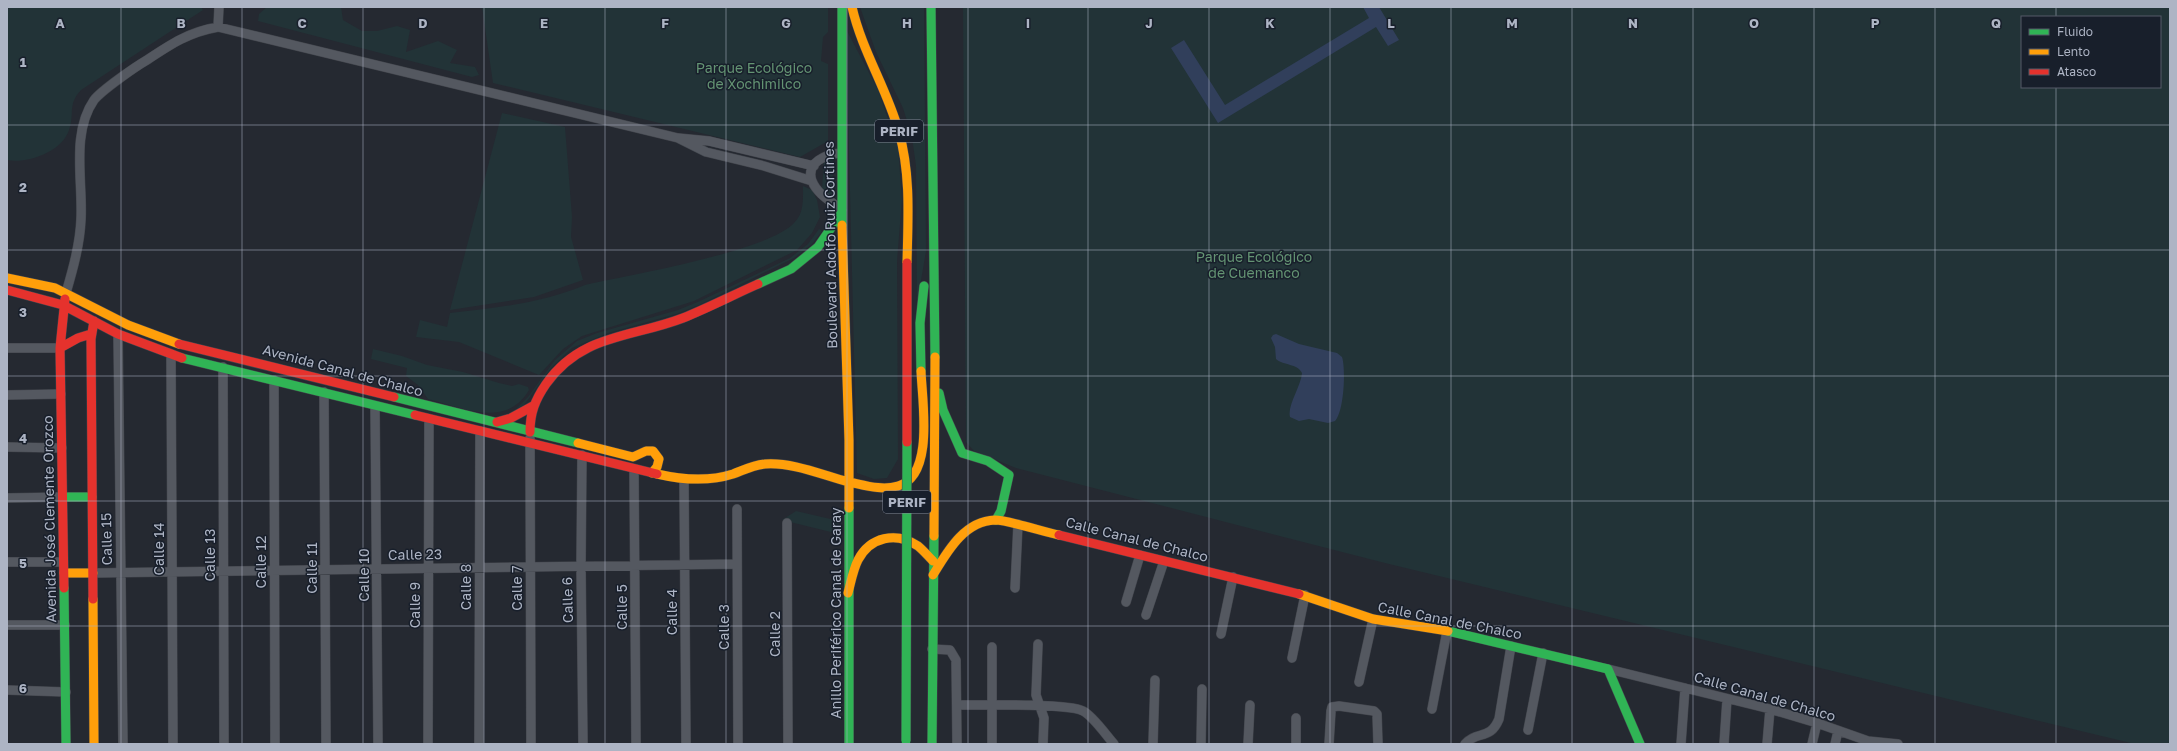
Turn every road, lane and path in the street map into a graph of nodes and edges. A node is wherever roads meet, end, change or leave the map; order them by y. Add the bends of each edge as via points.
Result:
1 (219, 7) edge
2 (842, 7) edge
3 (852, 7) edge
4 (931, 7) edge
5 (218, 27) junction
6 (678, 138) junction
7 (841, 153) junction
8 (766, 155) junction
9 (764, 166) junction
10 (814, 166) junction
11 (812, 181) junction
12 (842, 211) junction
13 (932, 225) junction
14 (7, 278) edge
15 (7, 290) edge
16 (66, 293) junction
17 (63, 305) junction
18 (94, 321) junction
19 (91, 334) junction
20 (118, 334) junction
21 (7, 348) edge
22 (60, 348) junction
23 (171, 354) junction
24 (223, 367) junction
25 (274, 380) junction
26 (935, 381) junction
27 (324, 392) junction
28 (61, 394) junction
29 (7, 395) edge
30 (534, 403) junction
31 (375, 406) junction
32 (429, 418) junction
33 (495, 422) junction
34 (480, 431) junction
35 (530, 432) junction
36 (530, 443) junction
37 (7, 448) edge
38 (62, 448) junction
39 (582, 455) junction
40 (634, 469) junction
41 (652, 473) junction
42 (684, 480) junction
43 (849, 482) junction
44 (63, 497) junction
45 (92, 497) junction
46 (7, 498) edge
47 (737, 509) dead end
48 (996, 520) junction
49 (787, 523) dead end
50 (1018, 524) junction
51 (1140, 555) junction
52 (1164, 561) junction
53 (7, 562) edge
54 (64, 562) junction
55 (933, 562) junction
56 (737, 564) junction
57 (635, 565) junction
58 (685, 565) junction
59 (581, 566) junction
60 (530, 567) junction
61 (428, 568) junction
62 (479, 568) junction
63 (377, 569) junction
64 (274, 570) junction
65 (325, 570) junction
66 (223, 571) junction
67 (120, 572) junction
68 (172, 572) junction
69 (64, 573) junction
70 (93, 573) junction
71 (933, 575) junction
72 (1233, 577) junction
73 (1015, 588) dead end
74 (848, 593) junction
75 (1305, 595) junction
76 (1126, 602) dead end
77 (1146, 615) dead end
78 (1374, 619) junction
79 (7, 625) edge
80 (64, 625) junction
81 (1447, 630) junction
82 (1221, 634) dead end
83 (1038, 644) dead end
84 (1511, 646) junction
85 (992, 647) dead end
86 (932, 649) junction
87 (1543, 653) junction
88 (1292, 658) dead end
89 (1608, 670) junction
90 (1155, 680) dead end
91 (1359, 682) dead end
92 (1685, 688) junction
93 (1202, 689) dead end
94 (7, 690) edge
95 (66, 692) junction
96 (1727, 699) junction
97 (1250, 704) dead end
98 (957, 705) junction
99 (992, 705) junction
100 (1040, 706) junction
101 (1432, 709) dead end
102 (1770, 709) junction
103 (1296, 718) dead end
104 (1817, 723) junction
105 (1528, 730) dead end
106 (1838, 731) junction
107 (906, 742) edge
108 (66, 744) edge
109 (94, 744) edge
110 (123, 744) edge
111 (173, 744) edge
112 (224, 744) edge
113 (275, 744) edge
114 (326, 744) edge
115 (378, 744) edge
116 (428, 744) edge
117 (479, 744) edge
118 (531, 744) edge
119 (583, 744) edge
120 (636, 744) edge
121 (686, 744) edge
122 (738, 744) edge
123 (788, 744) edge
124 (849, 744) edge
125 (932, 744) edge
126 (957, 744) edge
127 (992, 744) edge
128 (1043, 744) edge
129 (1114, 744) edge
130 (1153, 744) edge
131 (1201, 744) edge
132 (1248, 744) edge
133 (1296, 744) edge
134 (1329, 744) edge
135 (1378, 744) edge
136 (1465, 744) edge
137 (1640, 744) edge
138 (1681, 744) edge
139 (1724, 744) edge
140 (1767, 744) edge
141 (1812, 744) edge
142 (1835, 744) edge
143 (1898, 744) edge

1 - 5 street
2 - 7 main road, Boulevard Adolfo Ruiz Cortines
3 - 107 main road, PERIF, bridge via 854,22 899,132 908,202
4 - 13 main road, PERIF
5 - 6 street
5 - 16 street via 198,30 179,40 136,67 95,99 85,118 82,136 81,220 78,247
6 - 8 street via 709,141
6 - 9 street via 706,152
7 - 10 street via 828,154
7 - 12 main road, Boulevard Adolfo Ruiz Cortines
8 - 9 street
8 - 10 street
9 - 11 street
10 - 11 street via 811,173
11 - 12 street via 822,195
12 - 30 main road via 818,247 791,269 682,318 591,345 554,373
12 - 43 main road, Boulevard Adolfo Ruiz Cortines
13 - 26 main road, PERIF
13 - 43 main road, Avenida Canal de Chalco via 920,323 923,448 921,464 916,473 904,484 892,489 878,489
14 - 16 main road, Avenida Canal de Chalco via 55,288
15 - 17 main road, Avenida Canal de Chalco
16 - 17 main road, Avenida José Clemente Orozco
16 - 33 main road, Avenida Canal de Chalco via 128,325 172,342
17 - 18 main road, Avenida Canal de Chalco
17 - 22 main road, Avenida José Clemente Orozco
18 - 19 main road
18 - 20 main road, Avenida Canal de Chalco
19 - 22 main road
19 - 45 main road
20 - 23 main road, Avenida Canal de Chalco
20 - 67 street, Calle 15
21 - 22 street
22 - 28 main road, Avenida José Clemente Orozco
23 - 24 main road, Avenida Canal de Chalco
23 - 68 street, Calle 14
24 - 25 main road, Avenida Canal de Chalco
24 - 66 street, Calle 13
25 - 27 main road, Avenida Canal de Chalco
25 - 64 street, Calle 12
26 - 48 main road via 958,448 967,456 988,461 1009,475 1001,511
26 - 55 main road, PERIF
27 - 31 main road, Avenida Canal de Chalco
27 - 65 street, Calle 11
28 - 29 street
28 - 38 main road, Avenida José Clemente Orozco
30 - 33 main road via 511,418
30 - 35 main road via 530,417
31 - 32 main road, Avenida Canal de Chalco
31 - 63 street, Calle 10
32 - 34 main road, Avenida Canal de Chalco
32 - 61 street, Calle 9
33 - 35 main road, Avenida Canal de Chalco
34 - 36 main road, Avenida Canal de Chalco
34 - 62 street, Calle 8
35 - 36 street, Calle 7
35 - 41 main road, Avenida Canal de Chalco via 633,457 644,452 657,454 660,460 658,468
36 - 39 main road, Avenida Canal de Chalco
36 - 60 street, Calle 7
37 - 38 street
38 - 44 main road, Avenida José Clemente Orozco
39 - 40 main road, Avenida Canal de Chalco
39 - 59 street, Calle 6
40 - 41 main road, Avenida Canal de Chalco
40 - 57 street, Calle 5
41 - 42 main road, Avenida Canal de Chalco
42 - 43 main road, Avenida Canal de Chalco via 707,480 730,475 755,465 780,464
42 - 58 street, Calle 4
43 - 74 main road, Anillo Periférico Canal de Garay
44 - 45 main road
44 - 46 street
44 - 54 main road, Avenida José Clemente Orozco
45 - 70 main road
47 - 56 street, Calle 3
48 - 50 main road, Calle Canal de Chalco
48 - 71 main road, Calle Canal de Chalco via 978,524 966,531 949,549
49 - 123 street, Calle 2
50 - 51 main road, Calle Canal de Chalco
50 - 73 street
51 - 52 main road, Calle Canal de Chalco
51 - 76 street
52 - 72 main road, Calle Canal de Chalco
52 - 77 street
53 - 54 street
54 - 69 main road, Avenida José Clemente Orozco
55 - 71 main road, PERIF
55 - 74 main road via 918,546 898,537 875,541 858,560
56 - 58 street, Calle 23
56 - 122 street, Calle 3
57 - 58 street, Calle 23
57 - 59 street, Calle 23
57 - 120 street, Calle 5
58 - 121 street, Calle 4
59 - 60 street, Calle 23
59 - 119 street, Calle 6
60 - 62 street, Calle 23
60 - 118 street, Calle 7
61 - 62 street, Calle 23
61 - 63 street, Calle 23
61 - 116 street, Calle 9
62 - 117 street, Calle 8
63 - 65 street, Calle 23
63 - 115 street, Calle 10
64 - 65 street, Calle 23
64 - 66 street, Calle 23
64 - 113 street, Calle 12
65 - 114 street, Calle 11
66 - 68 street, Calle 23
66 - 112 street, Calle 13
67 - 68 street, Calle 23
67 - 70 street, Calle 23
67 - 110 street, Calle 15
68 - 111 street, Calle 14
69 - 70 main road
69 - 80 main road, Avenida José Clemente Orozco
70 - 109 main road
71 - 86 main road, PERIF
72 - 75 main road, Calle Canal de Chalco
72 - 82 street
74 - 124 main road, Anillo Periférico Canal de Garay
75 - 78 main road, Calle Canal de Chalco
75 - 88 street
78 - 81 main road, Calle Canal de Chalco
78 - 91 street
79 - 80 street
80 - 95 main road, Avenida José Clemente Orozco
81 - 84 main road, Calle Canal de Chalco
81 - 101 street
83 - 100 street via 1036,695
84 - 87 main road, Calle Canal de Chalco
84 - 136 street via 1499,719 1495,729
85 - 99 street
86 - 98 street via 950,650 954,654
86 - 125 main road, PERIF
87 - 89 main road, Calle Canal de Chalco
87 - 105 street
89 - 92 street, Calle Canal de Chalco
89 - 137 main road
90 - 130 street
92 - 96 street, Calle Canal de Chalco
92 - 138 street
93 - 131 street
94 - 95 street
95 - 108 main road, Avenida José Clemente Orozco
96 - 102 street, Calle Canal de Chalco
96 - 139 street
97 - 132 street
98 - 99 street
98 - 126 street
99 - 100 street
99 - 127 street
100 - 128 street via 1044,718
100 - 129 street via 1083,711
102 - 104 street, Calle Canal de Chalco
102 - 140 street
103 - 133 street
104 - 106 street, Calle Canal de Chalco
104 - 141 street
106 - 142 street
106 - 143 street, Calle Canal de Chalco via 1868,741
134 - 135 street via 1332,707 1339,706 1374,711 1378,714

